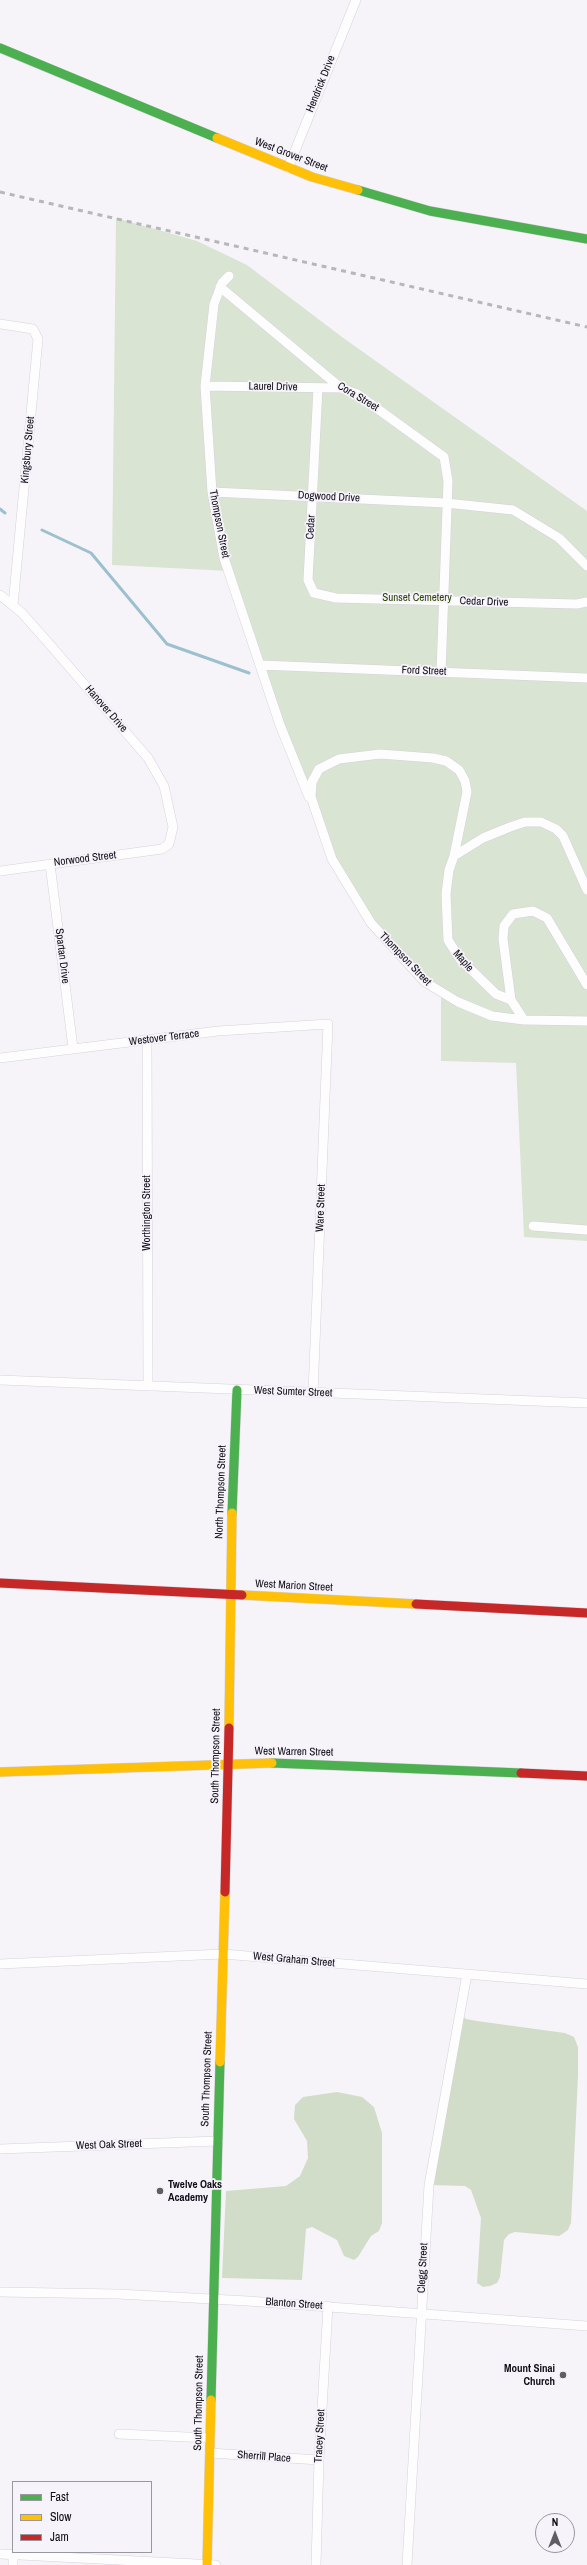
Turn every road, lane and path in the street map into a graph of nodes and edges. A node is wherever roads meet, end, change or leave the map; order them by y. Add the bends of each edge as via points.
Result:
1 (356, 0) edge
2 (0, 48) edge
3 (288, 168) junction
4 (587, 239) edge
5 (229, 276) dead end
6 (220, 287) junction
7 (0, 324) edge
8 (205, 386) junction
9 (318, 388) junction
10 (341, 388) junction
11 (212, 492) junction
12 (313, 497) junction
13 (446, 503) junction
14 (587, 566) edge
15 (0, 595) edge
16 (336, 598) joint
17 (443, 601) junction
18 (587, 602) edge
19 (13, 605) junction
20 (260, 665) junction
21 (441, 672) junction
22 (587, 678) edge
23 (314, 810) junction
24 (169, 844) joint
25 (454, 856) junction
26 (50, 864) junction
27 (0, 871) edge
28 (587, 890) edge
29 (587, 985) edge
30 (511, 1000) junction
31 (524, 1020) junction
32 (587, 1021) edge
33 (328, 1024) joint
34 (147, 1040) junction
35 (73, 1048) junction
36 (0, 1058) edge
37 (533, 1226) dead end
38 (587, 1230) edge
39 (0, 1380) edge
40 (148, 1386) junction
41 (237, 1390) junction
42 (313, 1393) junction
43 (587, 1403) edge
44 (0, 1584) edge
45 (230, 1595) junction
46 (587, 1613) edge
47 (228, 1764) junction
48 (0, 1772) edge
49 (587, 1776) edge
50 (223, 1954) junction
51 (0, 1964) edge
52 (467, 1974) junction
53 (587, 1984) edge
54 (218, 2141) junction
55 (0, 2149) edge
56 (0, 2292) edge
57 (213, 2299) junction
58 (328, 2306) junction
59 (420, 2314) junction
60 (587, 2326) edge
61 (119, 2434) dead end
62 (210, 2438) junction
63 (210, 2453) junction
64 (319, 2460) junction
65 (0, 2554) edge
66 (14, 2554) junction
67 (207, 2564) edge
68 (13, 2565) edge
69 (216, 2565) edge
70 (316, 2565) edge
71 (407, 2565) edge

1 - 3 street, Hendrick Drive
2 - 3 street, West Grover Street
3 - 4 street, West Grover Street via 430,211
5 - 6 street, Thompson Street
6 - 8 street, Thompson Street via 214,304
6 - 10 street, Cora Street
7 - 19 street, Kingsbury Street via 33,329 38,338
8 - 9 street, Laurel Drive
8 - 11 street, Thompson Street
9 - 10 street, Laurel Drive
9 - 12 street, Cedar
10 - 13 street, Cora Street via 357,394 439,451 446,461 448,472
11 - 12 street, Dogwood Drive
11 - 20 street, Thompson Street via 224,558
12 - 13 street, Dogwood Drive
12 - 16 street, Cedar via 309,585 314,593
13 - 14 street via 506,509 518,513 559,538
13 - 17 street, Cora Street
15 - 19 street, Hanover Drive
16 - 17 street, Cedar Drive
17 - 18 street, Cedar Drive via 537,604
17 - 21 street, Cora Street
19 - 24 street, Hanover Drive via 57,652 155,768 164,786 171,816 172,838
20 - 21 street, Ford Street
20 - 23 street, Thompson Street via 280,725
21 - 22 street, Ford Street
23 - 25 street, Thompson Street via 310,789 315,774 324,766 339,759 380,754 415,755 446,761 459,770 466,786
23 - 31 street, Thompson Street via 336,866 364,913 399,956 425,982 458,1002 492,1016
24 - 26 street, Norwood Street via 162,849
25 - 28 street via 483,838 510,827 525,822 541,822 556,829 563,836
25 - 30 street, Maple via 449,870 446,894 448,940 460,959 496,994
26 - 27 street, Norwood Street
26 - 35 street, Spartan Drive
29 - 30 street via 547,918 533,911 520,912 508,919 503,931
30 - 31 street
31 - 32 street, Thompson Street
33 - 34 street, Westover Terrace via 218,1031
33 - 42 street, Ware Street
34 - 35 street, Westover Terrace
34 - 40 street, Worthington Street
35 - 36 street, Westover Terrace
37 - 38 street
39 - 40 street, West Sumter Street
40 - 41 street, West Sumter Street
41 - 42 street, West Sumter Street
41 - 45 street, North Thompson Street
42 - 43 street, West Sumter Street
44 - 45 street, West Marion Street
45 - 46 street, West Marion Street
45 - 47 street, South Thompson Street
47 - 48 street, West Warren Street
47 - 49 street, West Warren Street via 342,1765
47 - 50 street, South Thompson Street
50 - 51 street, West Graham Street
50 - 52 street, West Graham Street
50 - 54 street, South Thompson Street
52 - 53 street, West Graham Street
52 - 59 street, Clegg Street via 429,2185
54 - 55 street, West Oak Street
54 - 57 street, South Thompson Street
56 - 57 street, Blanton Street
57 - 58 street, Blanton Street
57 - 62 street, South Thompson Street
58 - 59 street, Blanton Street
58 - 64 street, Tracey Street
59 - 60 street, Blanton Street
59 - 71 street, Clegg Street
61 - 62 street
62 - 63 street, South Thompson Street
63 - 64 street, Sherrill Place
63 - 67 street, South Thompson Street
64 - 70 street, Tracey Street
65 - 66 street
66 - 67 street
66 - 68 street
67 - 69 street

